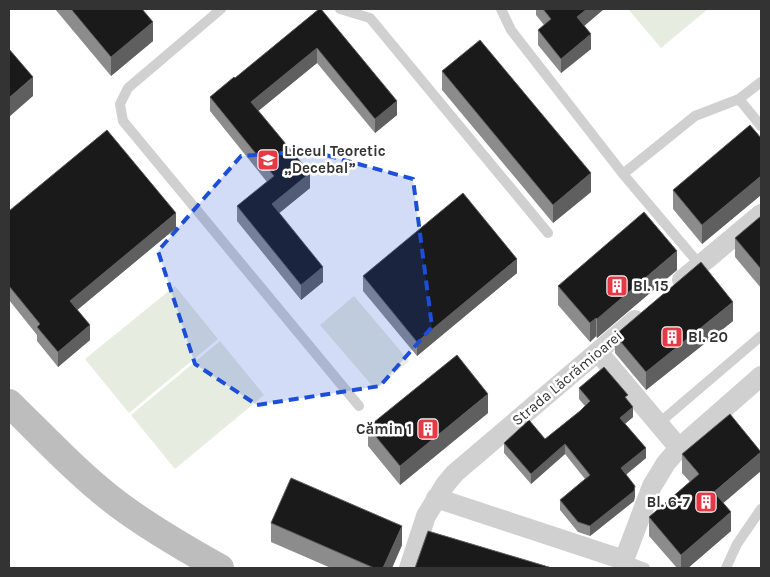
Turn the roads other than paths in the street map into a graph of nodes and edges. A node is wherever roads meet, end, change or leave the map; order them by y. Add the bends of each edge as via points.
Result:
1 (221, 9) edge
2 (340, 9) edge
3 (501, 9) edge
4 (761, 82) edge
5 (739, 99) junction
6 (761, 126) edge
7 (623, 174) junction
8 (761, 214) edge
9 (548, 233) dead end
10 (700, 266) junction
11 (671, 290) edge
12 (649, 308) edge
13 (761, 336) edge
14 (598, 352) junction
15 (761, 376) edge
16 (9, 403) edge
17 (358, 406) dead end
18 (658, 424) junction
19 (679, 448) junction
20 (436, 498) junction
21 (119, 505) junction
22 (761, 509) edge
23 (623, 564) edge
24 (200, 568) edge
25 (220, 568) edge
26 (409, 568) edge
27 (645, 568) edge
28 (726, 568) edge

1 - 17 lane via 128,88 120,104 123,121
2 - 9 lane via 370,18
3 - 7 lane via 510,30
4 - 5 lane
5 - 6 lane
5 - 7 lane via 695,116
7 - 10 lane
8 - 10 street
10 - 11 street
12 - 14 street, Strada Lăcrămioarei
13 - 18 lane
14 - 18 street
14 - 20 street, Strada Lăcrămioarei via 455,473
15 - 19 street
16 - 21 street
18 - 19 street
19 - 23 street via 652,486
20 - 23 street
20 - 26 street, Strada Lăcrămioarei via 426,516
21 - 24 street via 131,524
21 - 25 street
22 - 28 lane
23 - 27 lane

